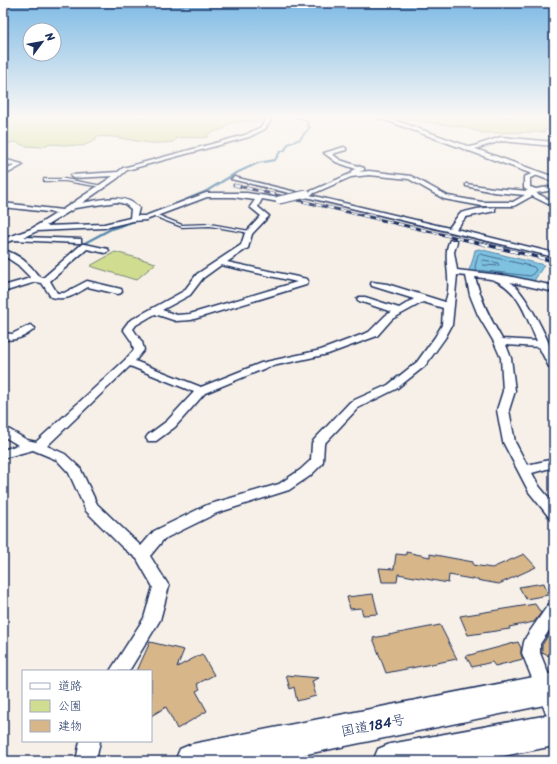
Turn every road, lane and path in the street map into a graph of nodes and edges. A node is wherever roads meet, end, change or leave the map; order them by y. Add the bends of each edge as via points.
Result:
1 (184, 153) edge
2 (328, 153) edge
3 (478, 153) edge
4 (4, 157) edge
5 (3, 174) edge
6 (120, 174) junction
7 (536, 174) junction
8 (352, 175) junction
9 (73, 176) dead end
10 (234, 179) dead end
11 (44, 180) dead end
12 (554, 180) edge
13 (101, 186) junction
14 (554, 188) edge
15 (533, 192) junction
16 (233, 195) junction
17 (522, 199) junction
18 (3, 205) edge
19 (554, 205) edge
20 (71, 206) junction
21 (63, 212) junction
22 (154, 215) junction
23 (138, 219) junction
24 (36, 229) junction
25 (452, 231) junction
26 (250, 232) junction
27 (13, 239) junction
28 (3, 241) edge
29 (78, 241) dead end
30 (453, 242) tunnel mouth
31 (105, 251) dead end
32 (3, 252) edge
33 (554, 255) edge
34 (221, 263) junction
35 (453, 272) junction
36 (470, 275) junction
37 (495, 277) junction
38 (40, 280) junction
39 (375, 284) dead end
40 (4, 287) edge
41 (554, 289) edge
42 (118, 291) dead end
43 (362, 298) dead end
44 (421, 299) junction
45 (448, 306) junction
46 (155, 311) junction
47 (399, 311) junction
48 (30, 328) dead end
49 (3, 336) edge
50 (499, 342) junction
51 (543, 344) junction
52 (129, 362) junction
53 (554, 367) edge
54 (200, 391) junction
55 (3, 430) edge
56 (152, 438) dead end
57 (34, 447) junction
58 (3, 454) edge
59 (554, 463) edge
60 (523, 470) junction
61 (554, 513) edge
62 (142, 555) junction
63 (554, 610) edge
64 (121, 670) edge
65 (551, 696) edge
66 (554, 730) edge
67 (90, 742) edge
68 (86, 761) edge
69 (192, 761) edge
70 (390, 761) edge

1 - 6 street via 130,167
2 - 8 street via 338,161 362,169
3 - 7 street
4 - 5 street via 20,165
6 - 9 street
6 - 13 street
7 - 12 street
7 - 15 street via 527,177 526,188
8 - 16 street, bridge via 307,194 279,200
8 - 17 street via 369,173 411,178 446,198 463,201 514,204
10 - 25 street
11 - 13 lane via 65,180
13 - 20 street
14 - 15 street
15 - 17 street
15 - 17 street via 465,187 484,194
15 - 19 street
16 - 22 street via 206,194
16 - 26 street via 259,199 254,207 265,216
17 - 25 street via 527,199 520,207 477,211 463,215
18 - 21 street
20 - 21 street
20 - 23 street via 118,200 127,202 135,208
21 - 24 street
22 - 23 street
22 - 26 lane via 182,226 210,225
23 - 24 street via 104,226
24 - 27 street
25 - 33 street
26 - 34 street via 245,246
27 - 28 street
27 - 29 street
30 - 35 street via 450,252
31 - 38 street via 85,246
32 - 38 street via 15,257
34 - 46 street via 200,276 188,293
34 - 46 street via 304,281 192,317 176,318
35 - 36 street
35 - 45 street via 452,299
36 - 37 street
36 - 50 street via 483,316
37 - 41 street
37 - 51 street via 512,287 523,301
38 - 40 street
38 - 42 street via 54,295 60,296 66,296 87,284
39 - 44 street
43 - 47 street
44 - 45 street
44 - 47 street
45 - 62 street via 447,325 421,364 392,387 354,405 318,444 317,461 305,473 284,487 212,509 192,519 159,536
46 - 52 street via 132,323 128,329 140,350
47 - 54 street via 389,317 373,334 324,352 265,365
48 - 49 street via 17,336
50 - 51 street
50 - 60 street via 506,358 508,391 503,410 509,442
51 - 53 street
52 - 54 street
52 - 57 street
54 - 56 street via 172,424
55 - 57 street
57 - 58 street
57 - 62 street via 61,457 75,471 91,507 127,544
59 - 60 street
60 - 61 street via 534,489
62 - 64 street via 161,586 152,620
63 - 65 street via 532,642 531,653
65 - 69 highway, 国道184号
66 - 70 highway
67 - 68 street

